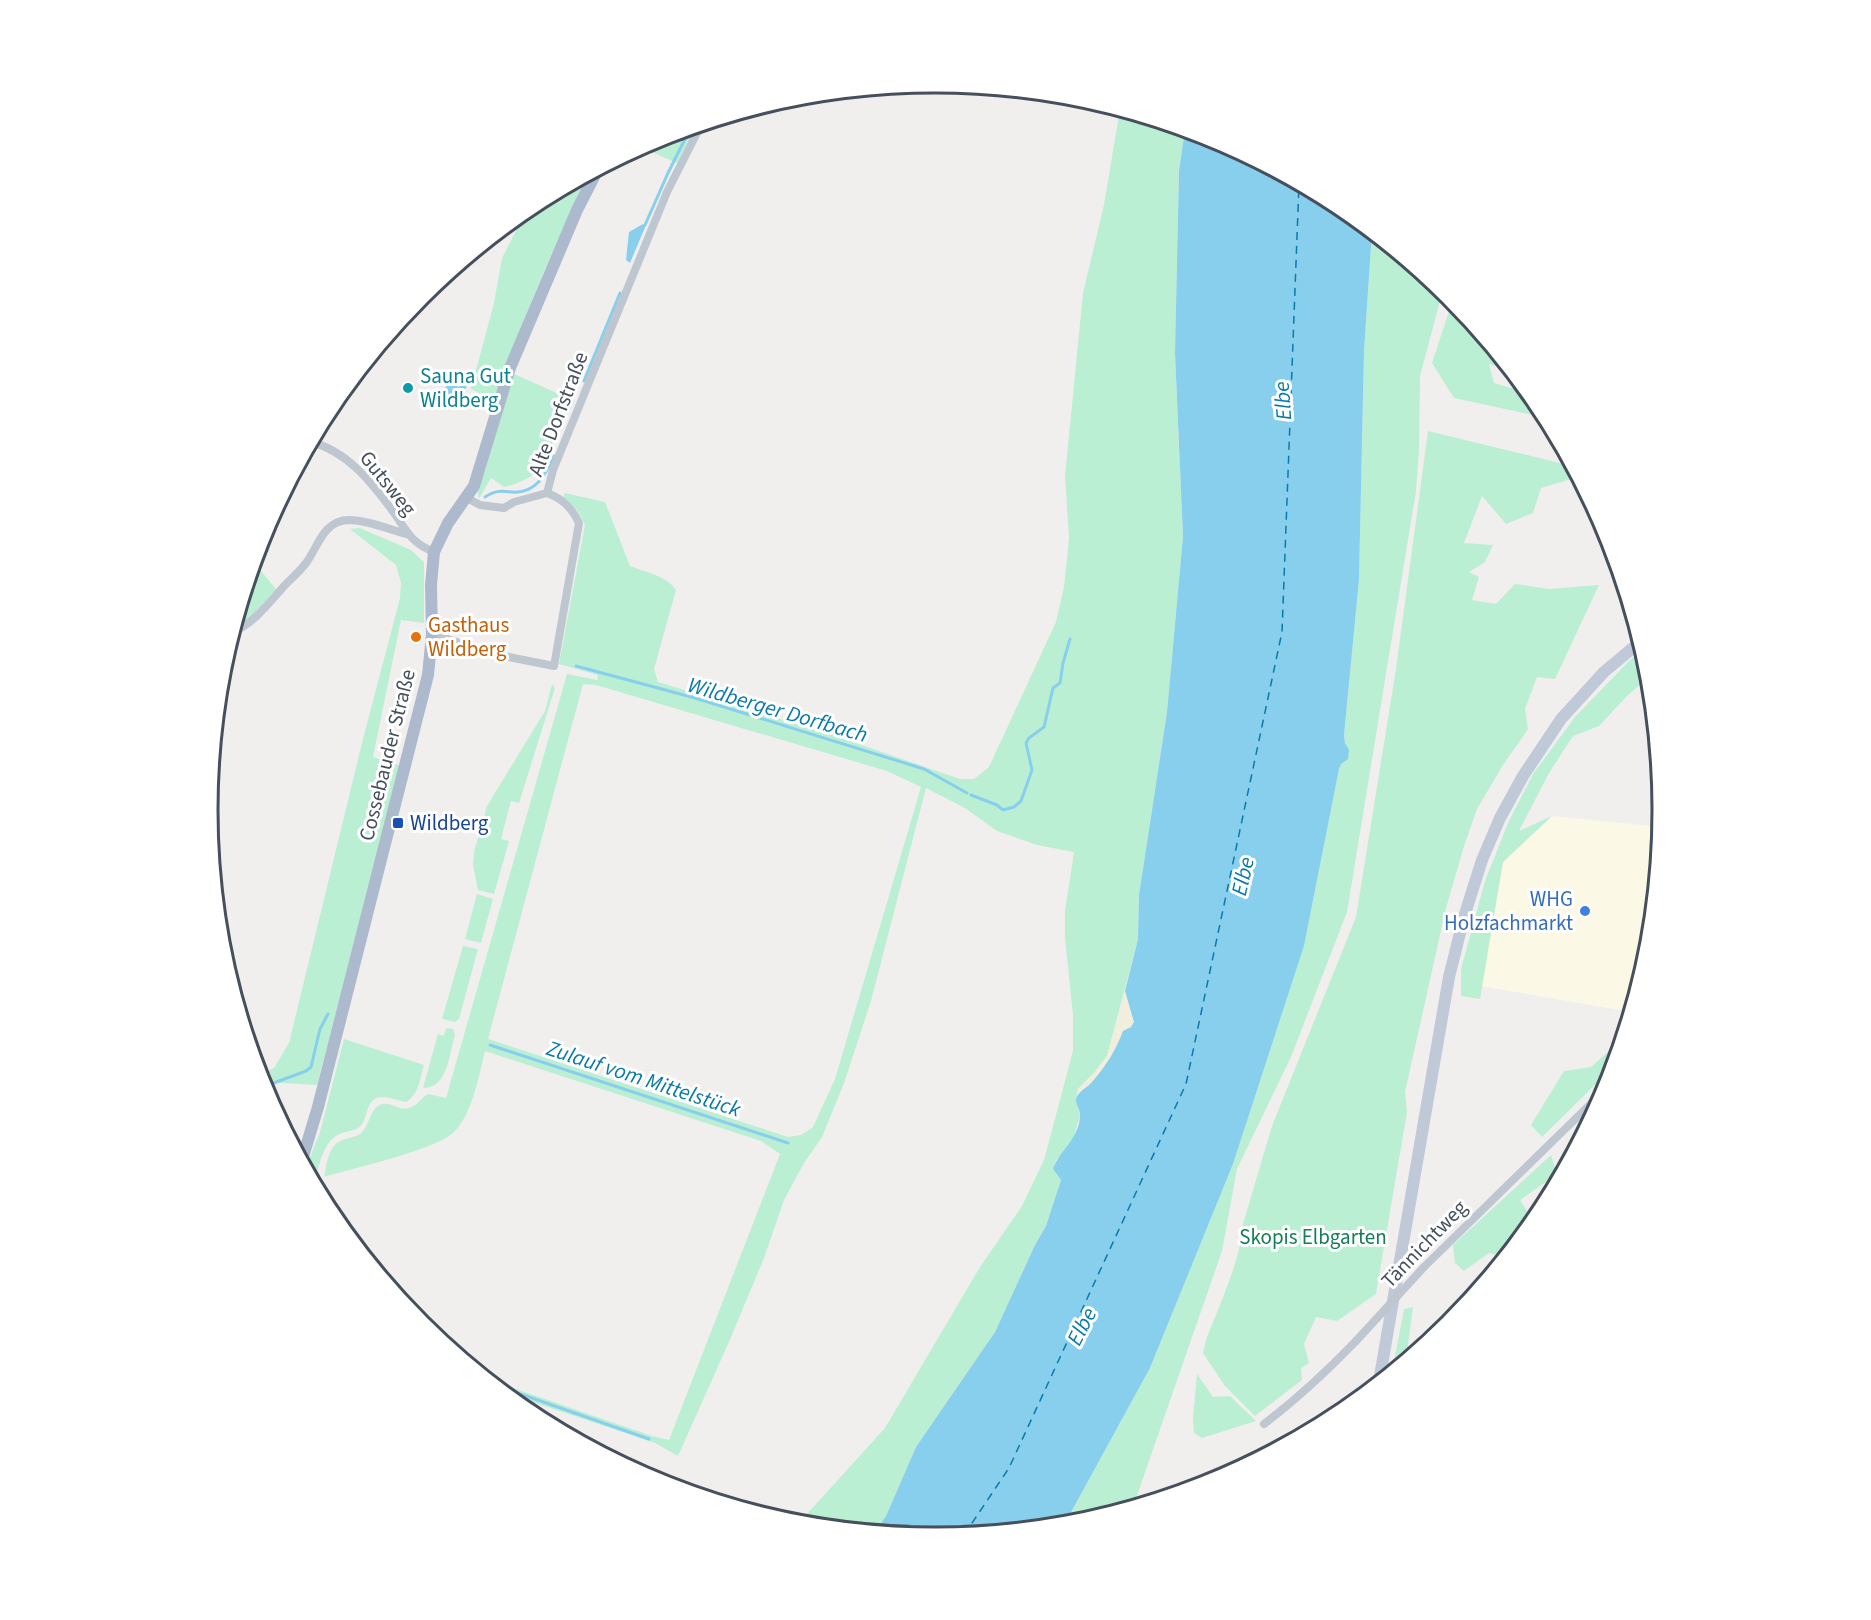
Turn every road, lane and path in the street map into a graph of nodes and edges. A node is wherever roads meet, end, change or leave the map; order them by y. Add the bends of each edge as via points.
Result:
1 (696, 135) edge
2 (592, 181) edge
3 (319, 445) edge
4 (547, 494) junction
5 (467, 498) junction
6 (406, 534) junction
7 (434, 552) junction
8 (242, 628) edge
9 (432, 634) junction
10 (1634, 647) edge
11 (1588, 1107) edge
12 (305, 1150) edge
13 (1381, 1372) edge
14 (1264, 1424) dead end

1 - 4 street, Alte Dorfstraße via 667,192 553,470
2 - 5 main road, Cossebauder Straße via 510,368 479,472
3 - 6 street, Gutsweg via 349,461 393,512
4 - 5 street via 504,508 480,505
4 - 9 street, Alte Dorfstraße via 573,510 579,523 554,666 493,654
5 - 7 main road, Cossebauder Straße via 448,523
6 - 7 street, Gutsweg
6 - 8 street via 356,521 334,524 323,532 306,564
7 - 9 main road, Cossebauder Straße
9 - 12 main road, Cossebauder Straße via 428,675
10 - 13 main road via 1604,672 1561,719 1523,776 1482,860 1449,977
11 - 14 street, Tännichtweg, bridge via 1424,1268 1330,1368

